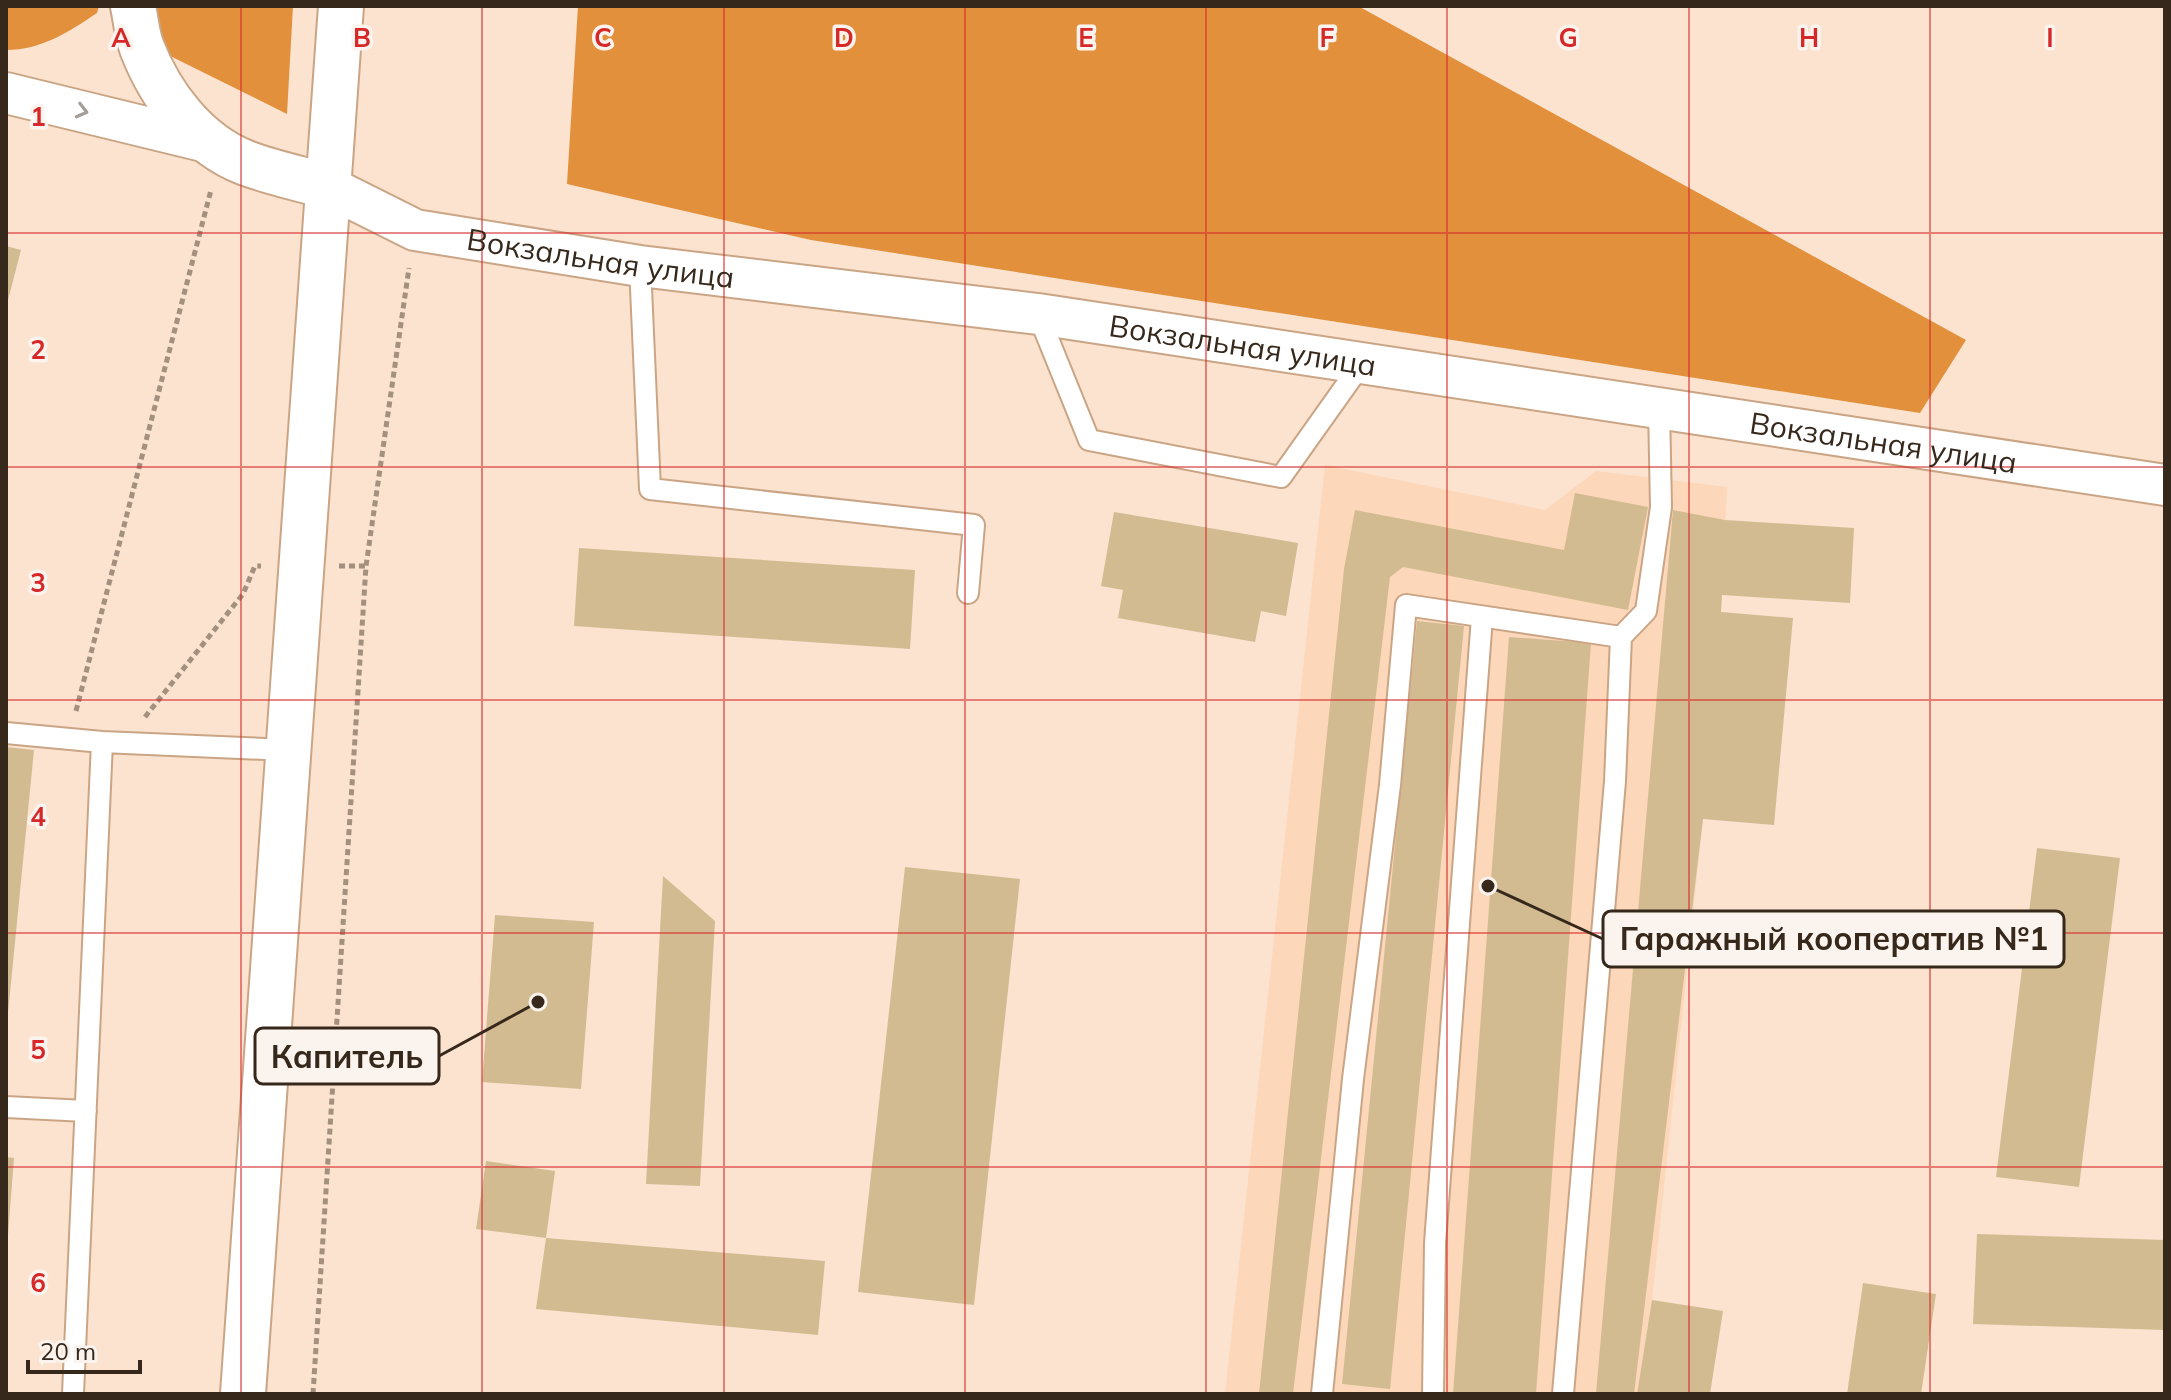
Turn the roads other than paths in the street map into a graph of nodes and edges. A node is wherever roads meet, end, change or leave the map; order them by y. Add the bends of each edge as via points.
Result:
1 (133, 6) edge
2 (341, 6) edge
3 (6, 93) edge
4 (210, 162) junction
5 (329, 187) junction
6 (640, 266) junction
7 (1038, 314) junction
8 (1362, 363) junction
9 (1659, 408) junction
10 (2165, 485) edge
11 (968, 593) dead end
12 (1482, 617) junction
13 (1621, 637) junction
14 (6, 733) edge
15 (102, 742) junction
16 (288, 750) junction
17 (6, 1107) edge
18 (86, 1111) junction
19 (73, 1394) edge
20 (243, 1394) edge
21 (1322, 1394) edge
22 (1433, 1394) edge
23 (1563, 1394) edge

1 - 4 main road via 141,47
2 - 5 main road
3 -> 4 street
4 - 5 main road via 245,162
5 - 6 street, Вокзальная улица via 415,230
5 - 16 main road
6 - 7 street, Вокзальная улица
6 - 11 lane via 650,489 974,525
7 - 8 street, Вокзальная улица
7 - 8 lane via 1089,440 1281,477
8 - 9 street, Вокзальная улица
9 - 10 street, Вокзальная улица
9 - 13 lane via 1661,507 1646,611
12 - 13 lane
12 - 21 lane via 1406,605
12 - 22 lane via 1435,1243
13 - 23 lane via 1615,781
14 - 15 lane
15 - 16 lane
15 - 18 lane
16 - 20 main road
17 - 18 lane
18 - 19 lane

